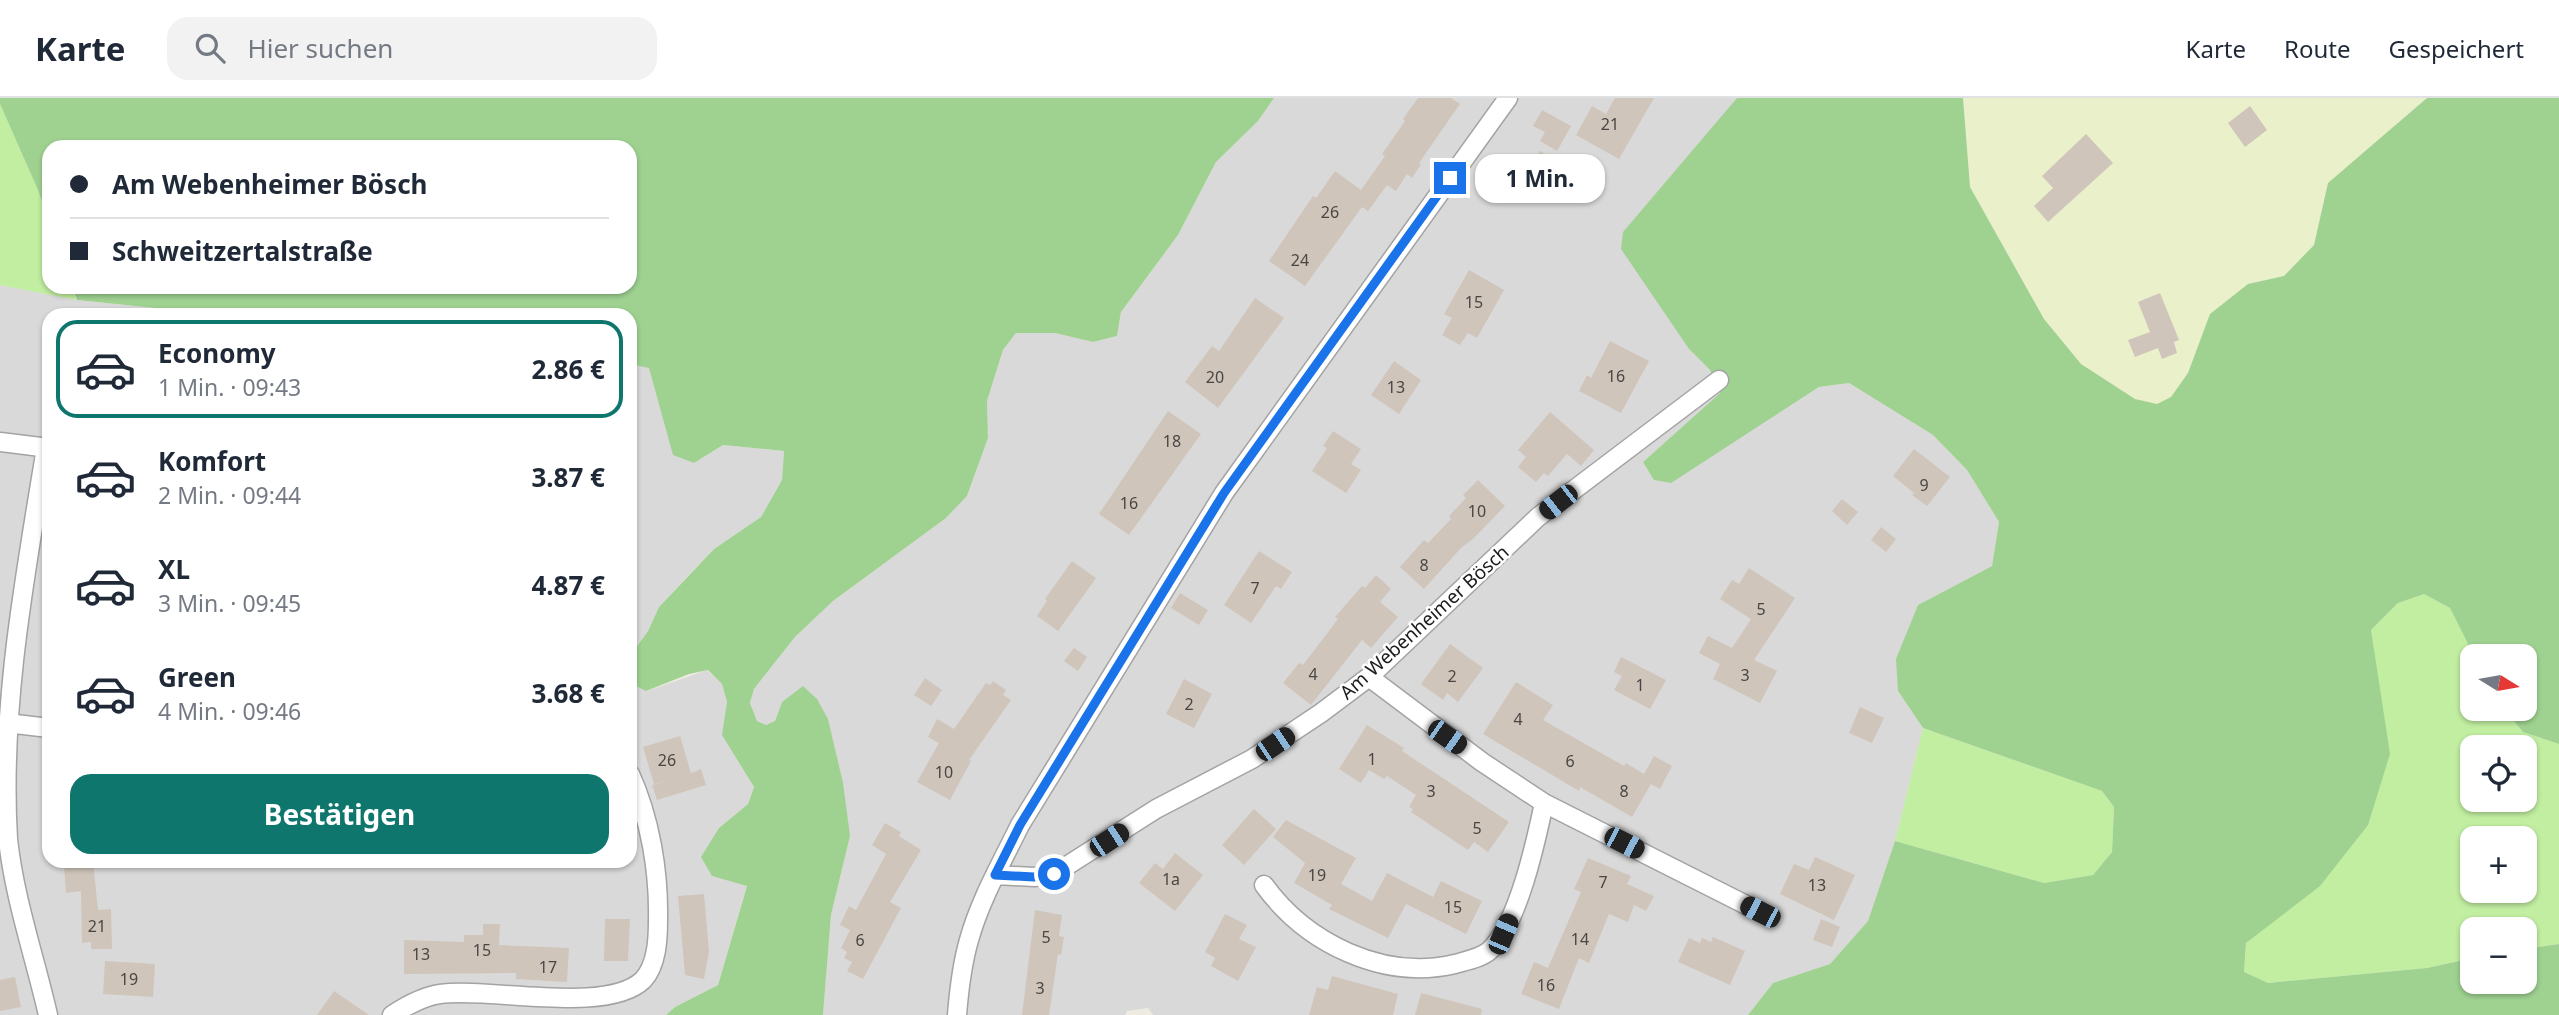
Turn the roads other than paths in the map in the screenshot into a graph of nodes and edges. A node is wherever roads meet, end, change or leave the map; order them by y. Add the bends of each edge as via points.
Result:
1 (1508, 98) edge
2 (1719, 380) dead end
3 (0, 442) edge
4 (42, 447) edge
5 (42, 483) edge
6 (1368, 677) junction
7 (7, 723) junction
8 (42, 727) edge
9 (637, 789) edge
10 (1544, 803) junction
11 (995, 875) junction
12 (1265, 885) dead end
13 (1760, 912) dead end
14 (48, 1015) edge
15 (392, 1015) edge
16 (957, 1015) edge

1 - 11 street via 1224,493 1020,825
2 - 6 street, Am Webenheimer Bösch via 1538,517
3 - 4 street
5 - 7 street via 14,649
6 - 10 street
6 - 11 street, Am Webenheimer Bösch via 1252,759 1156,809 1054,874
7 - 8 street
7 - 14 street via 9,841
9 - 15 street via 651,843 658,902 658,936 644,980 626,993 600,1000 439,994
10 - 12 street via 1535,846 1503,934 1488,953 1467,961 1438,968 1364,961 1301,924
10 - 13 street
11 - 16 street via 969,939

